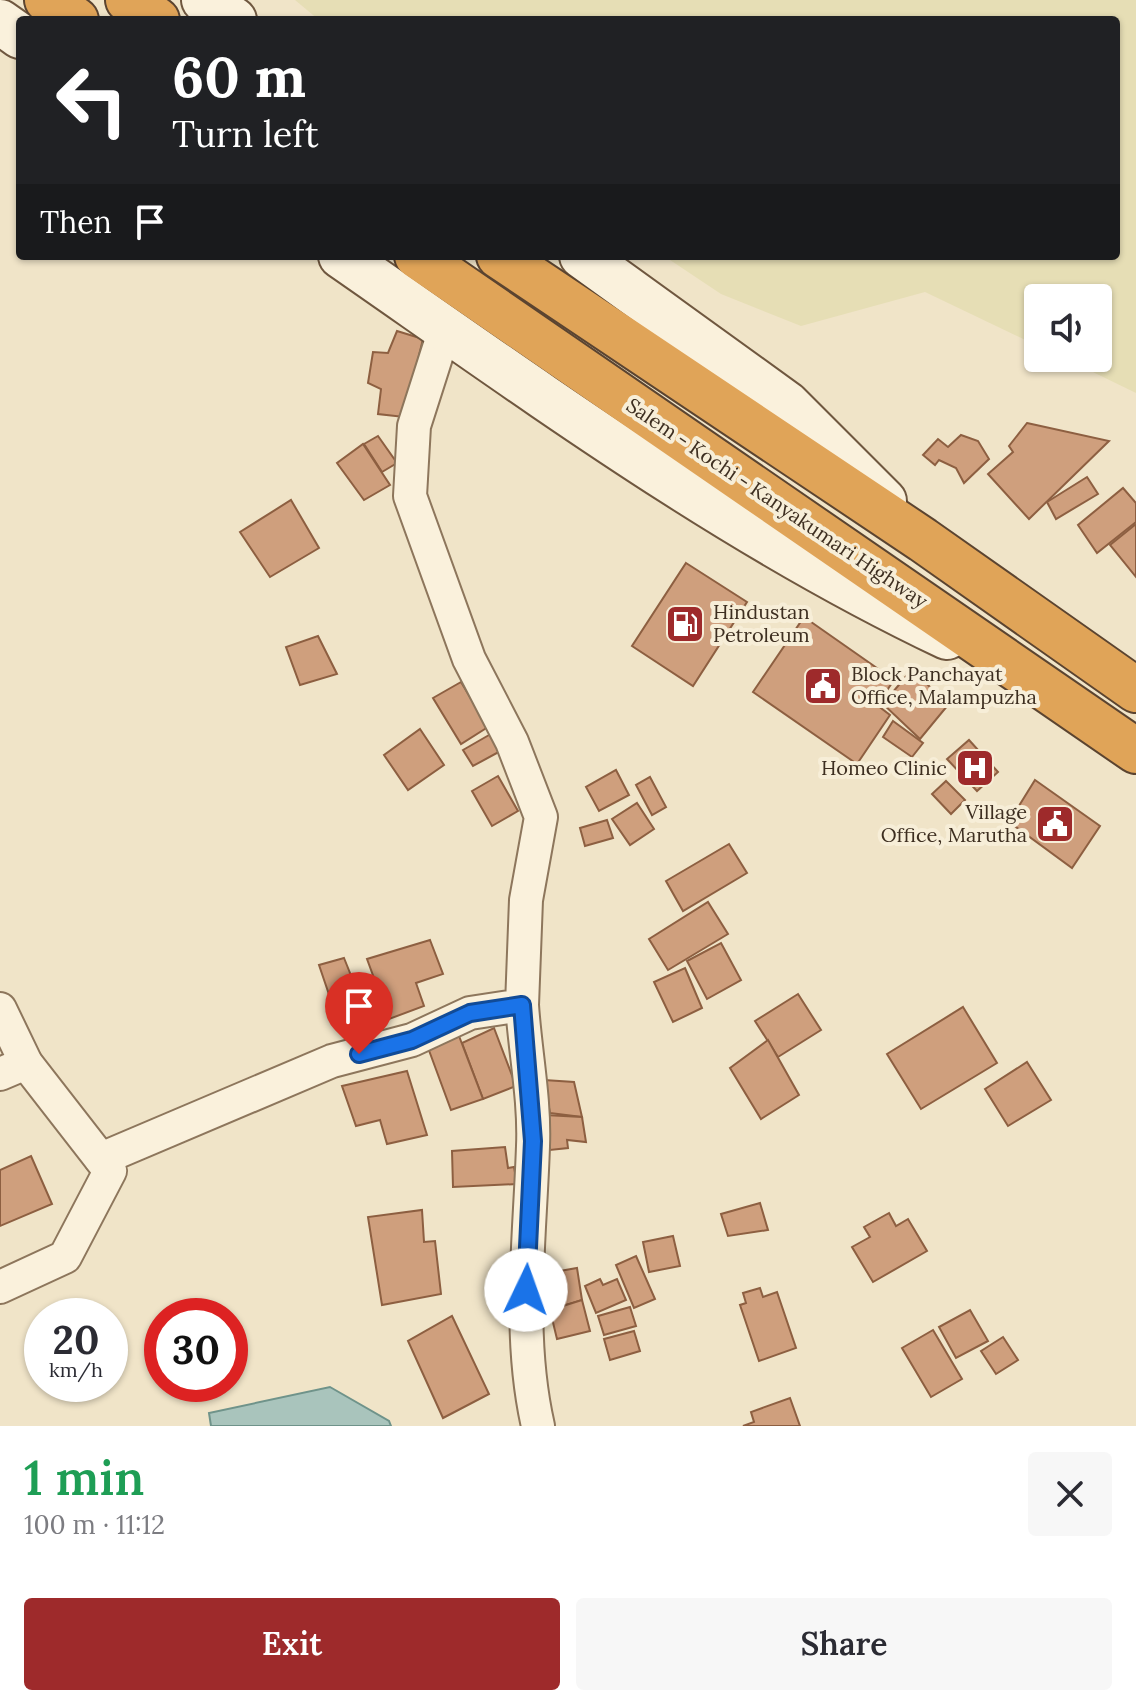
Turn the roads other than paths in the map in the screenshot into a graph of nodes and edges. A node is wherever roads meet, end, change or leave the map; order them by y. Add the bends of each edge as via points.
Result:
1 (47, 0) edge
2 (128, 0) edge
3 (204, 0) edge
4 (70, 16) edge
5 (151, 16) edge
6 (228, 16) edge
7 (347, 260) edge
8 (423, 260) edge
9 (505, 260) edge
10 (588, 260) edge
11 (445, 329) junction
12 (923, 540) junction
13 (1018, 670) junction
14 (1136, 690) edge
15 (1136, 751) edge
16 (522, 1005) junction
17 (0, 1009) edge
18 (13, 1069) edge
19 (101, 1159) junction
20 (0, 1287) edge
21 (538, 1426) edge

1 - 4 highway
2 - 5 highway
3 - 6 street
7 - 11 street
8 - 13 highway, Salem - Kochi - Kanyakumari Highway
9 - 12 highway
10 - 12 street via 787,404
11 - 13 street via 709,507 900,614
11 - 16 street via 414,426 410,496 469,659 512,742 541,817 526,900
12 - 14 highway
13 - 15 highway, Salem - Kochi - Kanyakumari Highway
16 - 19 street via 470,1013 412,1040 332,1061
16 - 21 street via 533,1141 526,1290 531,1396
17 - 18 street
18 - 19 street
19 - 20 street via 110,1171 65,1257

